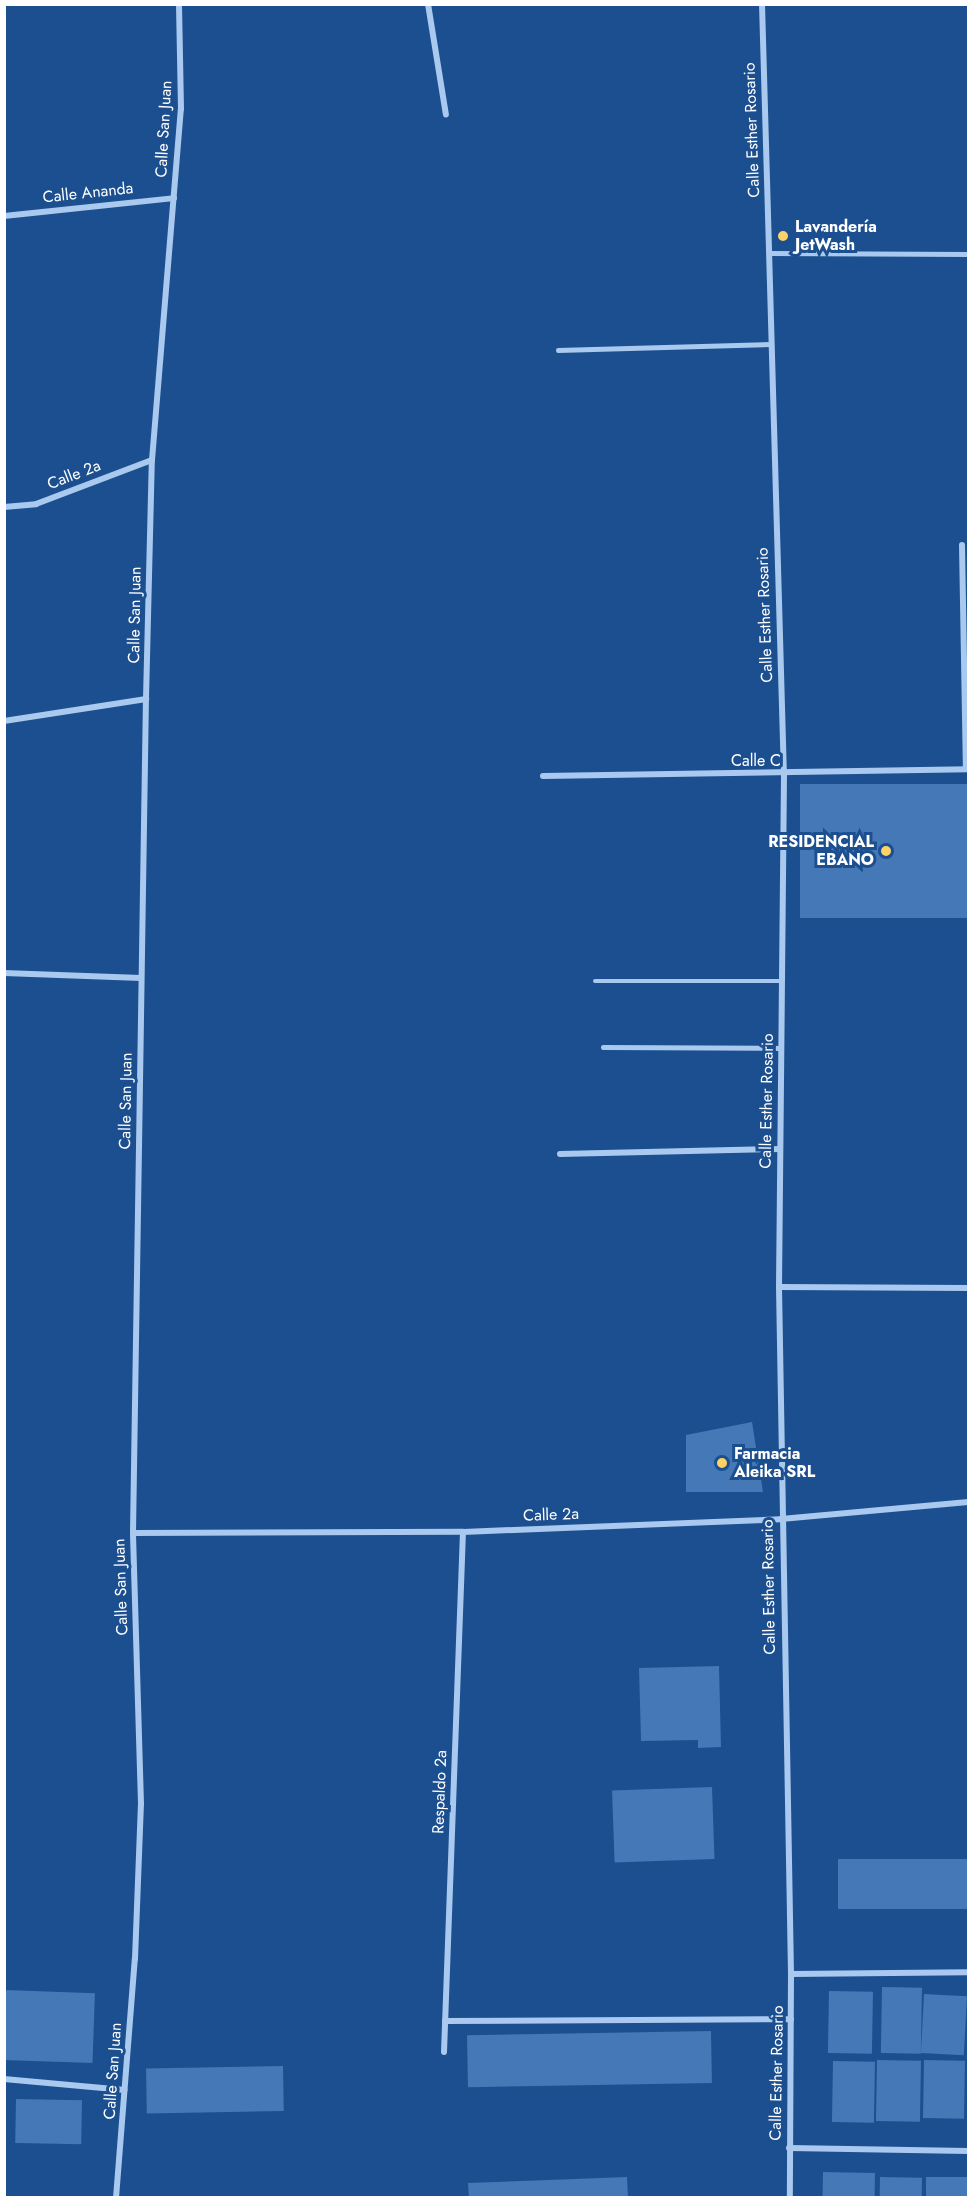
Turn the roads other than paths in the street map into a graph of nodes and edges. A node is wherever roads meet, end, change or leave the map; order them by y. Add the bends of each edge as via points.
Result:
1 (179, 4) edge
2 (428, 4) edge
3 (762, 4) edge
4 (446, 115) dead end
5 (174, 198) junction
6 (4, 216) edge
7 (769, 253) junction
8 (969, 254) edge
9 (771, 344) junction
10 (558, 350) dead end
11 (152, 460) junction
12 (4, 507) edge
13 (962, 544) dead end
14 (146, 699) junction
15 (4, 721) edge
16 (967, 769) edge
17 (784, 774) junction
18 (543, 776) dead end
19 (4, 973) edge
20 (141, 978) junction
21 (595, 981) dead end
22 (782, 981) junction
23 (603, 1047) dead end
24 (781, 1048) junction
25 (780, 1149) junction
26 (560, 1154) dead end
27 (779, 1287) junction
28 (969, 1288) edge
29 (969, 1502) edge
30 (781, 1519) junction
31 (463, 1532) junction
32 (133, 1533) junction
33 (969, 1972) edge
34 (791, 1974) junction
35 (791, 2019) junction
36 (445, 2021) junction
37 (444, 2052) dead end
38 (4, 2079) edge
39 (125, 2090) junction
40 (789, 2148) junction
41 (969, 2151) edge
42 (116, 2198) edge
43 (790, 2198) edge

1 - 5 street, Calle San Juan via 181,109
2 - 4 street
3 - 7 street, Calle Esther Rosario
5 - 6 street, Calle Ananda
5 - 11 street, Calle San Juan
7 - 8 lane
7 - 9 street, Calle Esther Rosario
9 - 10 lane
9 - 17 street, Calle Esther Rosario
11 - 12 street, Calle 2a via 36,504
11 - 14 street, Calle San Juan
13 - 16 street
14 - 15 street
14 - 20 street, Calle San Juan
16 - 17 street, Calle C
17 - 18 street, Calle C
17 - 22 street, Calle Esther Rosario
19 - 20 street
20 - 32 street, Calle San Juan
21 - 22 lane
22 - 24 street, Calle Esther Rosario
23 - 24 lane
24 - 25 street, Calle Esther Rosario
25 - 26 street
25 - 27 street, Calle Esther Rosario
27 - 28 street
27 - 30 street, Calle Esther Rosario
29 - 30 street, Calle 2a
30 - 31 street, Calle 2a
30 - 34 street, Calle Esther Rosario
31 - 32 street, Calle 2a
31 - 36 street, Respaldo 2a
32 - 39 street, Calle San Juan via 141,1804
33 - 34 street
34 - 35 street, Calle Esther Rosario
35 - 36 street
35 - 40 street, Calle Esther Rosario
36 - 37 street, Respaldo 2a
38 - 39 street
39 - 42 street, Calle San Juan
40 - 41 street
40 - 43 street, Calle Esther Rosario

